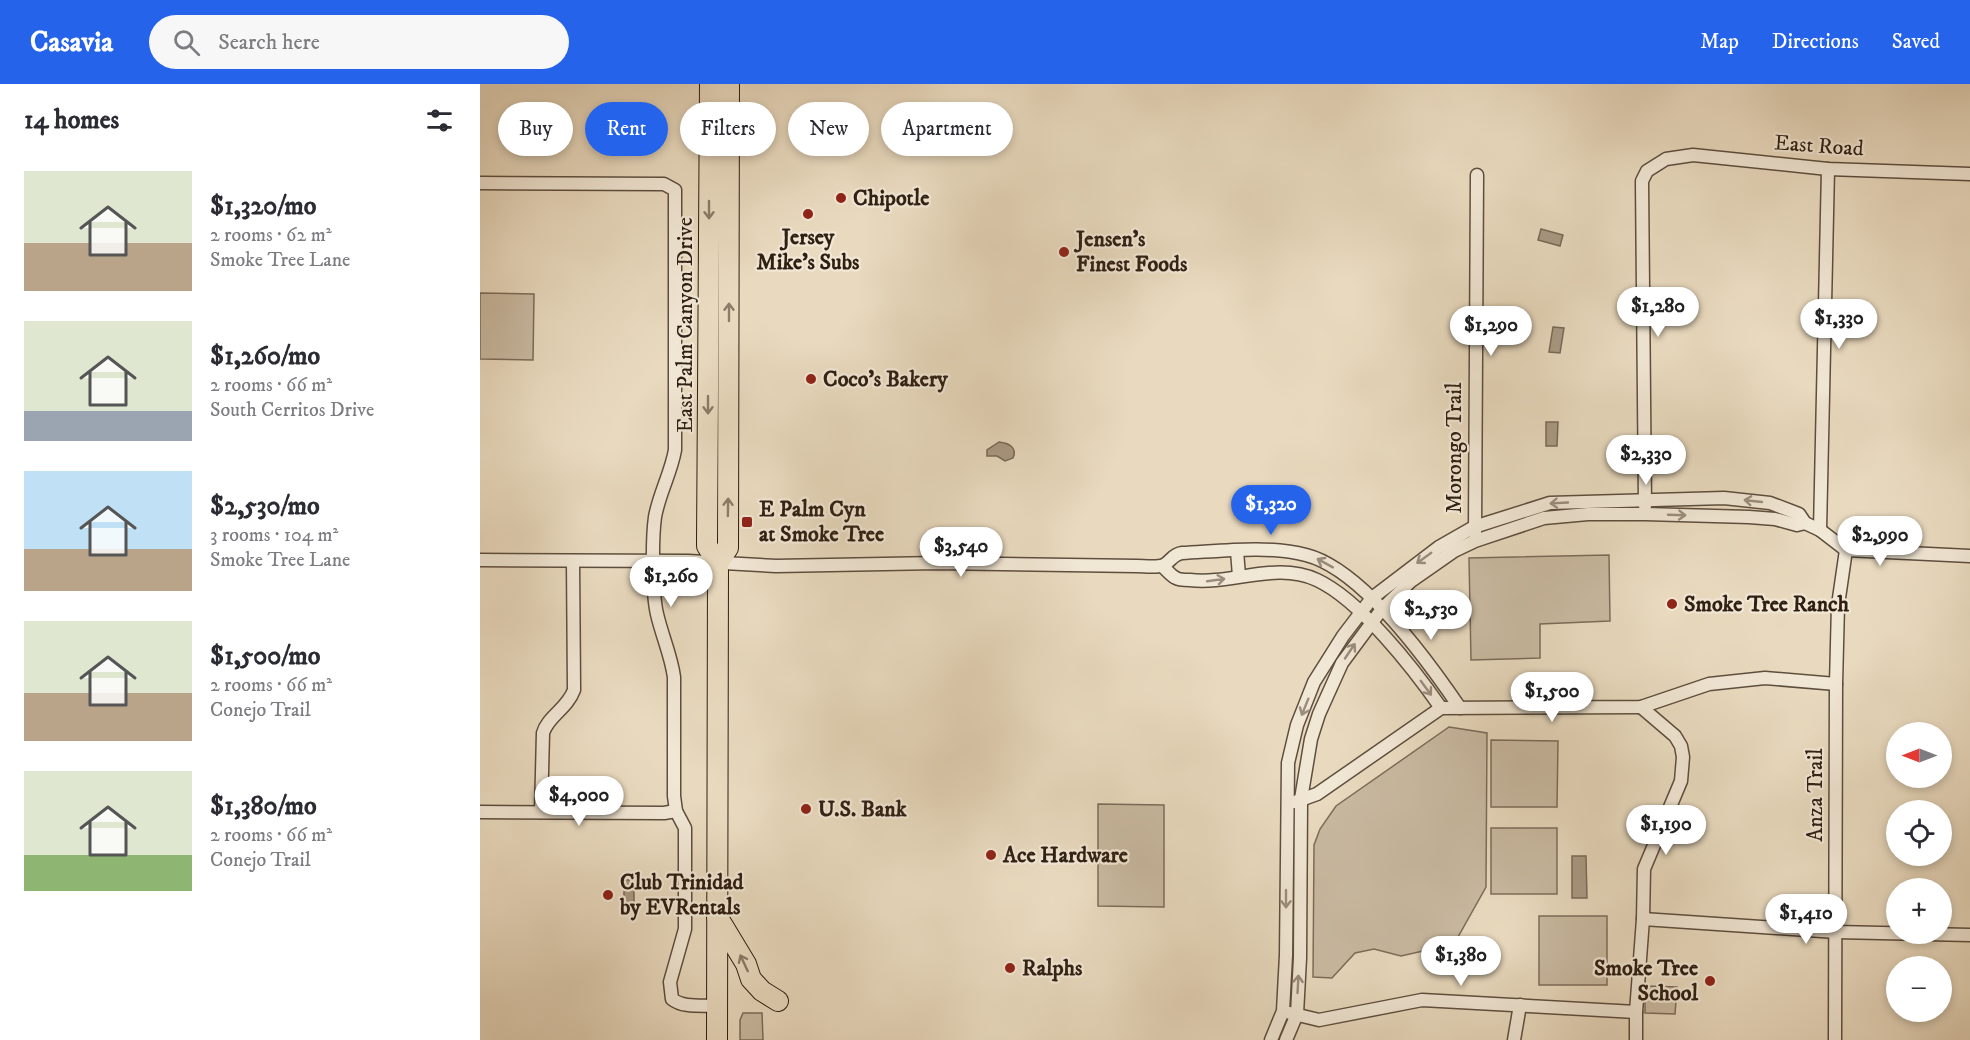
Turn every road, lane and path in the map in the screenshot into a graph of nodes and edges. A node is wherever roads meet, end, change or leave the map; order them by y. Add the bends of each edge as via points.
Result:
1 (710, 84) edge
2 (729, 84) edge
3 (1828, 169) junction
4 (1970, 174) edge
5 (1477, 175) dead end
6 (480, 183) edge
7 (1645, 507) junction
8 (1805, 523) junction
9 (1474, 527) junction
10 (1820, 530) junction
11 (1475, 541) junction
12 (1846, 550) junction
13 (1237, 551) junction
14 (1970, 556) edge
15 (480, 560) edge
16 (573, 561) junction
17 (654, 561) junction
18 (718, 562) junction
19 (1162, 566) junction
20 (1239, 576) junction
21 (1372, 598) junction
22 (1382, 609) junction
23 (1360, 612) junction
24 (1371, 623) junction
25 (1836, 684) junction
26 (1641, 707) junction
27 (1441, 708) junction
28 (1460, 708) junction
29 (1301, 799) junction
30 (1287, 807) junction
31 (676, 811) junction
32 (480, 812) edge
33 (541, 812) junction
34 (717, 916) junction
35 (1643, 920) junction
36 (1836, 932) junction
37 (1970, 935) edge
38 (778, 1001) dead end
39 (1520, 1005) junction
40 (717, 1006) junction
41 (1283, 1011) junction
42 (1636, 1012) junction
43 (1297, 1014) junction
44 (717, 1040) edge
45 (1271, 1040) edge
46 (1286, 1040) edge
47 (1514, 1040) edge
48 (1636, 1040) edge
49 (1835, 1040) edge

1 -> 18 main road, East Palm Canyon Drive via 707,546
18 -> 2 main road, East Palm Canyon Drive via 728,548
3 - 4 street, East Road
3 - 7 street, East Road via 1693,155 1666,159 1647,171 1642,181
3 - 10 street
5 - 9 street, Morongo Trail
6 - 17 street via 664,184 675,190 675,450 655,519
7 -> 8 street
8 -> 7 street via 1799,514 1770,503 1724,498
7 -> 9 street via 1550,503
7 - 11 street via 1544,518
8 - 10 street
9 - 11 street, Morongo Trail
9 -> 21 street via 1439,547
10 - 12 street
11 - 22 street via 1412,581
12 - 14 street
12 - 25 street, Anza Trail via 1838,605
13 - 19 street via 1177,554
13 - 20 street
21 -> 13 street via 1321,559 1285,551
15 - 16 street
16 - 17 street
16 - 33 street via 574,690 570,701 545,725
17 - 18 street
17 - 31 street via 656,613 674,677
18 - 19 street via 776,566
18 - 34 main road, East Palm Canyon Drive
19 -> 20 street via 1176,578 1202,581
20 - 23 street via 1281,572 1317,580
21 - 22 street
21 - 23 street
22 - 24 street
22 - 28 street via 1424,656
23 - 24 street
23 -> 30 street via 1314,682 1297,725 1288,763
24 -> 27 street
29 -> 24 street via 1319,714 1342,663
25 - 26 street via 1765,678 1709,684
25 - 36 street, Anza Trail
26 - 28 street
26 - 35 street via 1675,736 1683,757 1681,781 1644,869
27 - 28 street
27 - 29 street via 1317,794
29 - 30 street
43 -> 29 street
30 -> 41 street
31 - 33 street
31 - 40 street via 685,828 685,929 669,982 672,999 685,1005
32 - 33 street
38 -> 34 main road via 750,979 746,964
34 - 40 main road, East Palm Canyon Drive
35 - 36 street
35 - 42 street
36 - 37 street
36 - 49 street, Anza Trail
39 - 42 street
39 - 43 street via 1422,999 1319,1020
39 - 47 street
40 - 44 main road, East Palm Canyon Drive
41 - 43 street
41 - 45 street
42 - 48 street
43 - 46 street

